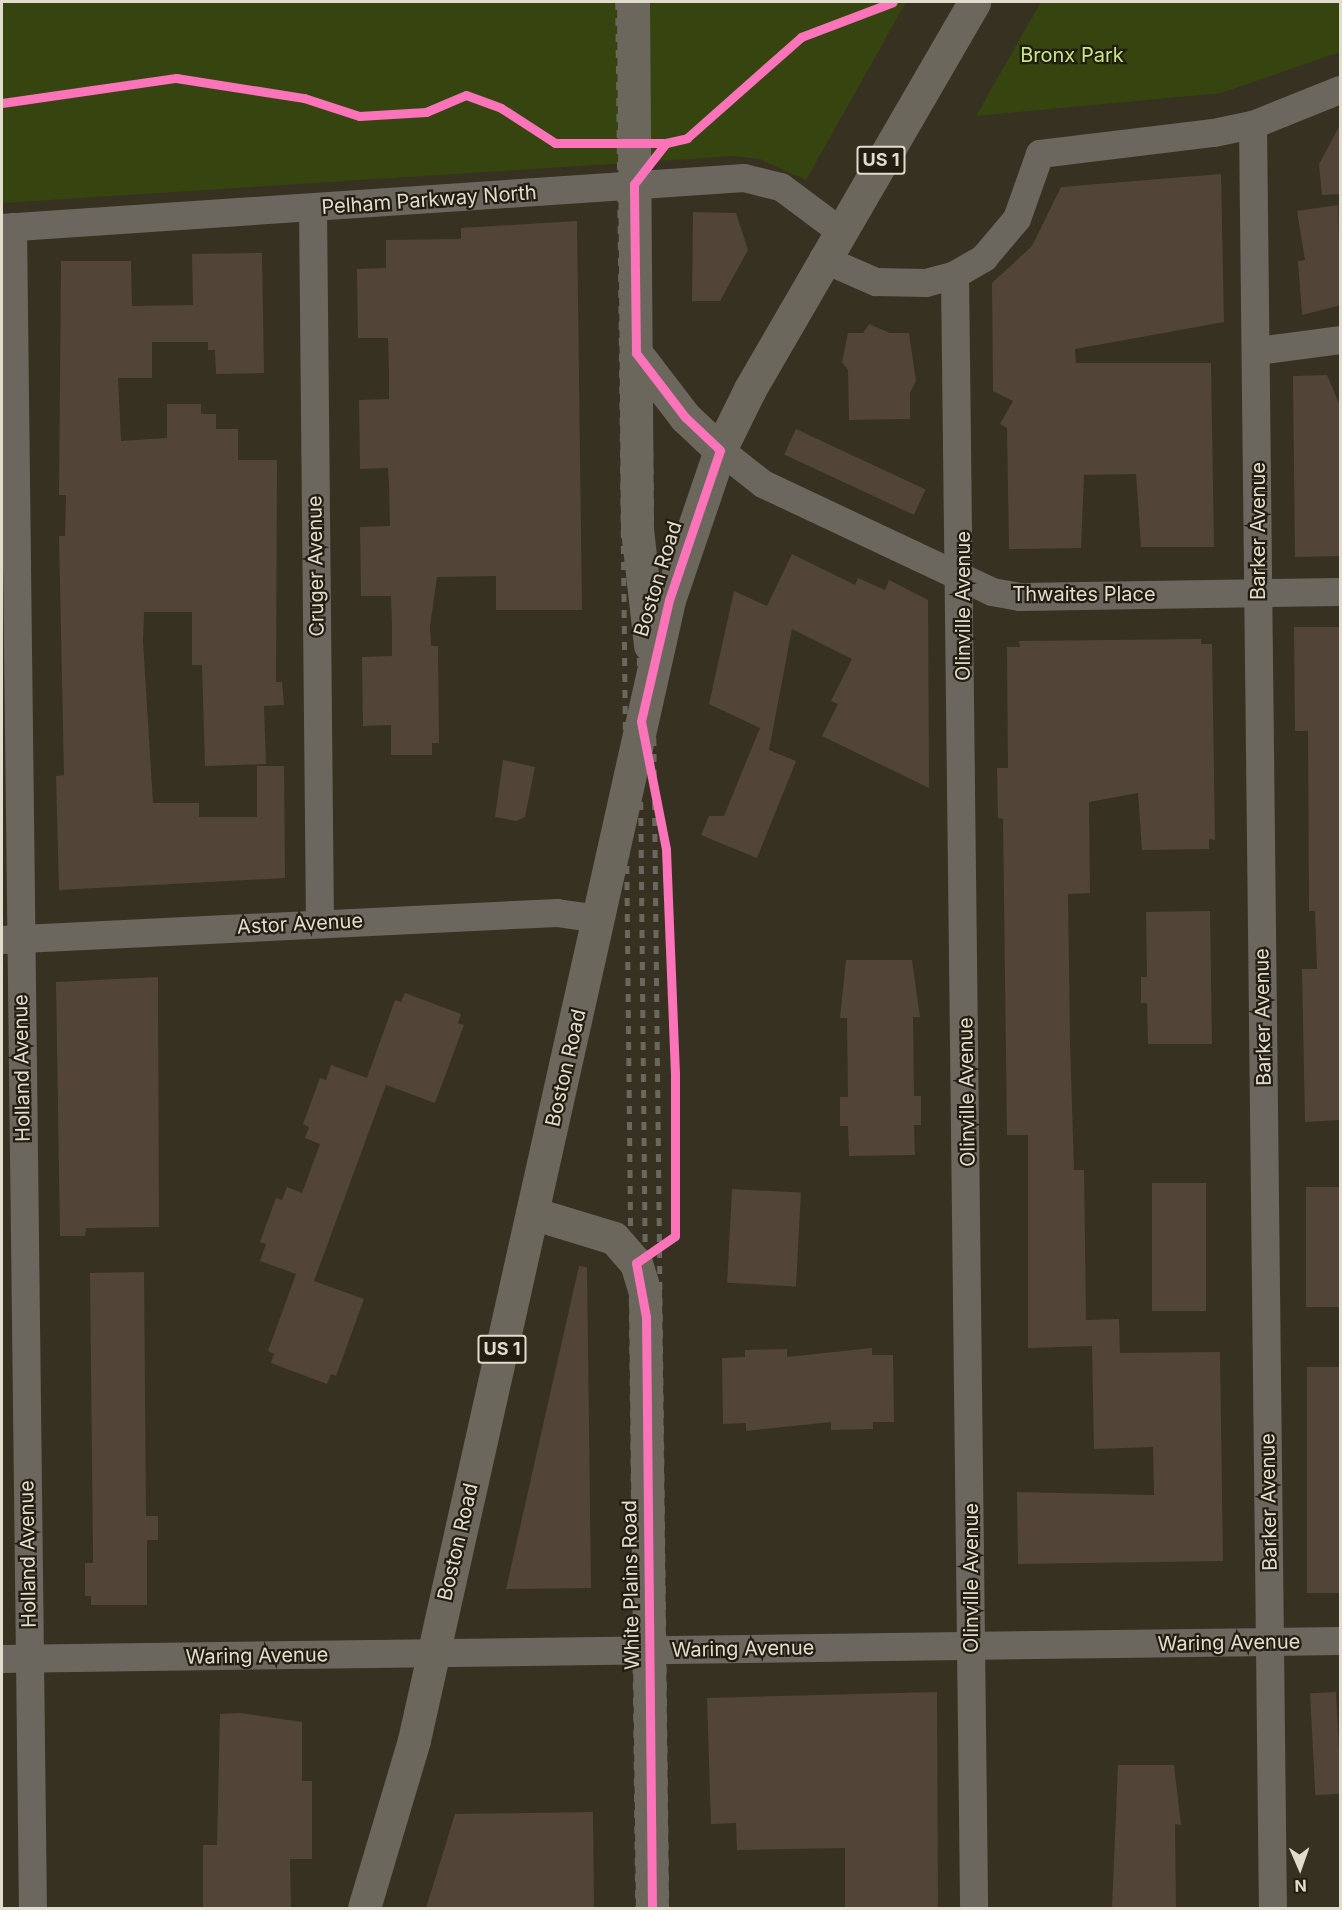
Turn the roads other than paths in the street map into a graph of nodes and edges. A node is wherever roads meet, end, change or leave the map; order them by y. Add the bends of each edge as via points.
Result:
1 (633, 2) edge
2 (974, 2) edge
3 (1341, 90) edge
4 (1253, 124) junction
5 (634, 184) junction
6 (313, 208) junction
7 (7, 227) edge
8 (840, 231) junction
9 (824, 259) junction
10 (955, 275) junction
11 (1341, 339) edge
12 (1257, 351) junction
13 (636, 353) junction
14 (720, 450) junction
15 (963, 580) junction
16 (1259, 592) junction
17 (1341, 592) edge
18 (651, 662) junction
19 (599, 919) junction
20 (320, 924) junction
21 (11, 939) edge
22 (532, 1213) junction
23 (1341, 1641) edge
24 (1271, 1642) junction
25 (971, 1646) junction
26 (650, 1650) junction
27 (434, 1654) junction
28 (15, 1659) edge
29 (33, 1908) edge
30 (364, 1908) edge
31 (652, 1908) edge
32 (974, 1908) edge
33 (1273, 1908) edge

1 - 5 main road
2 - 8 main road, Boston Road / US 1
3 - 4 street
4 - 10 street via 1040,154 1025,205 1007,234
4 - 12 street, Barker Avenue
5 - 6 street, Pelham Parkway North
5 - 8 street, Pelham Parkway North via 769,182
5 - 13 main road
6 - 7 street, Pelham Parkway North
6 - 20 street, Cruger Avenue
7 - 21 street, Holland Avenue
8 - 9 main road, Boston Road / US 1
9 - 10 street via 876,282 926,283
9 - 14 main road, Boston Road / US 1
10 - 15 street, Olinville Avenue
11 - 12 street
12 - 16 street, Barker Avenue
13 - 14 main road via 685,417
13 - 18 main road via 637,529
14 - 15 street, Thwaites Place via 763,484
14 - 18 main road, Boston Road / US 1
15 - 16 street, Thwaites Place via 1020,597
15 - 25 street, Olinville Avenue
16 - 17 street, Thwaites Place
16 - 24 street, Barker Avenue
18 - 19 main road, Boston Road / US 1
19 - 20 street, Astor Avenue via 557,913
19 - 22 main road, Boston Road / US 1
20 - 21 street, Astor Avenue
21 - 28 street, Holland Avenue
22 - 26 main road, White Plains Road via 614,1238 639,1271 646,1317
22 - 27 main road, Boston Road / US 1
23 - 24 street, Waring Avenue
24 - 25 street, Waring Avenue
24 - 33 street, Barker Avenue
25 - 26 street, Waring Avenue
25 - 32 street, Olinville Avenue
26 - 27 street, Waring Avenue
26 - 31 main road, White Plains Road
27 - 28 street, Waring Avenue
27 - 30 main road, Boston Road / US 1 via 391,1827
28 - 29 street, Holland Avenue

